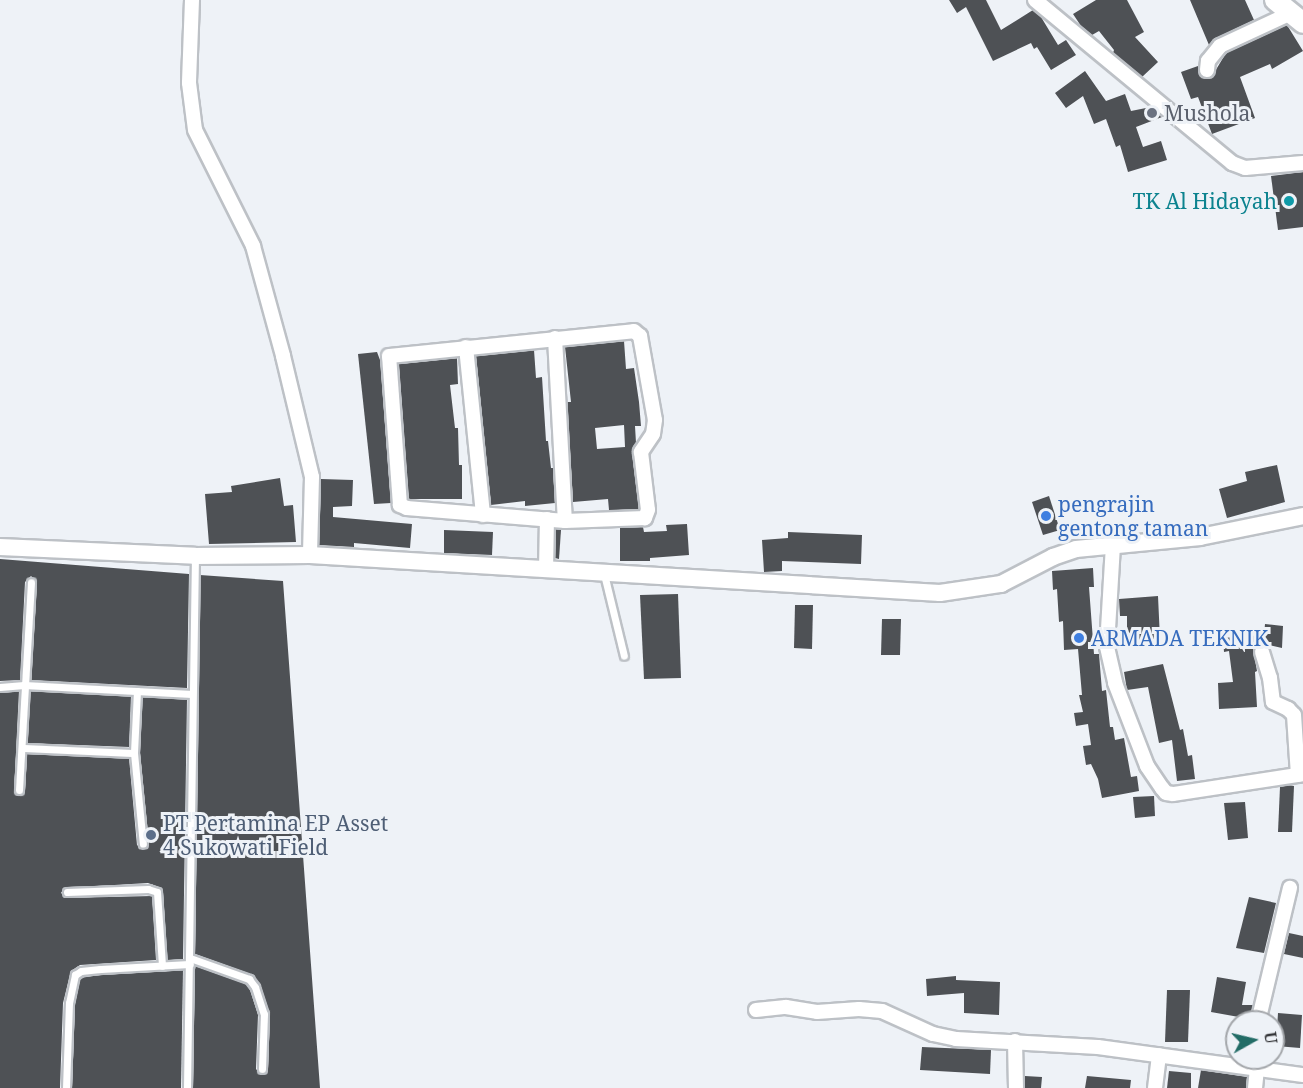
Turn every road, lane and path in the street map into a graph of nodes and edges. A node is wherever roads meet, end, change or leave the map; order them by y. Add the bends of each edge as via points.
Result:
1 (192, 0) edge
2 (1035, 0) edge
3 (1275, 0) edge
4 (1297, 18) edge
5 (1207, 70) dead end
6 (1303, 163) edge
7 (555, 338) junction
8 (466, 347) junction
9 (483, 515) junction
10 (1303, 516) edge
11 (547, 519) junction
12 (565, 520) junction
13 (1113, 545) junction
14 (0, 548) edge
15 (310, 555) junction
16 (195, 556) junction
17 (546, 570) junction
18 (604, 574) junction
19 (31, 582) dead end
20 (1262, 652) dead end
21 (624, 656) dead end
22 (24, 685) junction
23 (0, 687) edge
24 (137, 691) junction
25 (192, 694) junction
26 (22, 748) junction
27 (134, 753) junction
28 (1300, 775) edge
29 (19, 790) dead end
30 (143, 844) dead end
31 (1290, 888) dead end
32 (67, 892) dead end
33 (190, 961) junction
34 (162, 966) junction
35 (756, 1010) dead end
36 (1261, 1010) edge
37 (1015, 1041) junction
38 (1159, 1055) junction
39 (1225, 1062) edge
40 (262, 1069) dead end
41 (1254, 1070) edge
42 (1278, 1070) edge
43 (1303, 1075) edge
44 (66, 1088) edge
45 (187, 1088) edge
46 (1016, 1088) edge
47 (1155, 1088) edge
48 (1255, 1088) edge

1 - 15 street via 189,83 195,130 253,246 283,356 312,477
2 - 6 street via 1232,163 1245,168
3 - 4 main road
4 - 5 street via 1221,46 1208,61
7 - 8 street
7 - 12 street
7 - 12 street via 629,331 638,334 655,420 653,434 640,452 648,510 645,518
8 - 9 street
8 - 9 street via 392,354 387,360 398,500 407,508
9 - 11 street
10 - 13 street via 1200,537
11 - 12 street
11 - 17 street
13 - 18 street via 1076,549 1001,584 965,591 914,592
13 - 28 street via 1107,647 1115,683 1147,766 1162,788 1173,794
14 - 16 street
15 - 16 street
15 - 17 street
16 - 25 lane
17 - 18 street
18 - 21 lane
19 - 22 lane
20 - 28 street via 1273,702 1294,715
22 - 23 lane
22 - 24 lane
22 - 26 lane
24 - 25 lane
24 - 27 lane
25 - 33 lane
26 - 27 lane
26 - 29 lane
27 - 30 lane
31 - 36 street
32 - 34 lane via 157,892
33 - 34 lane
33 - 40 lane via 249,979 255,987 264,1014
33 - 45 lane
34 - 44 lane via 100,969 75,975 69,1003
35 - 37 street via 786,1007 817,1012 882,1011 944,1036
37 - 38 street
37 - 46 street
38 - 39 street
38 - 47 street
41 - 48 street
42 - 43 street

